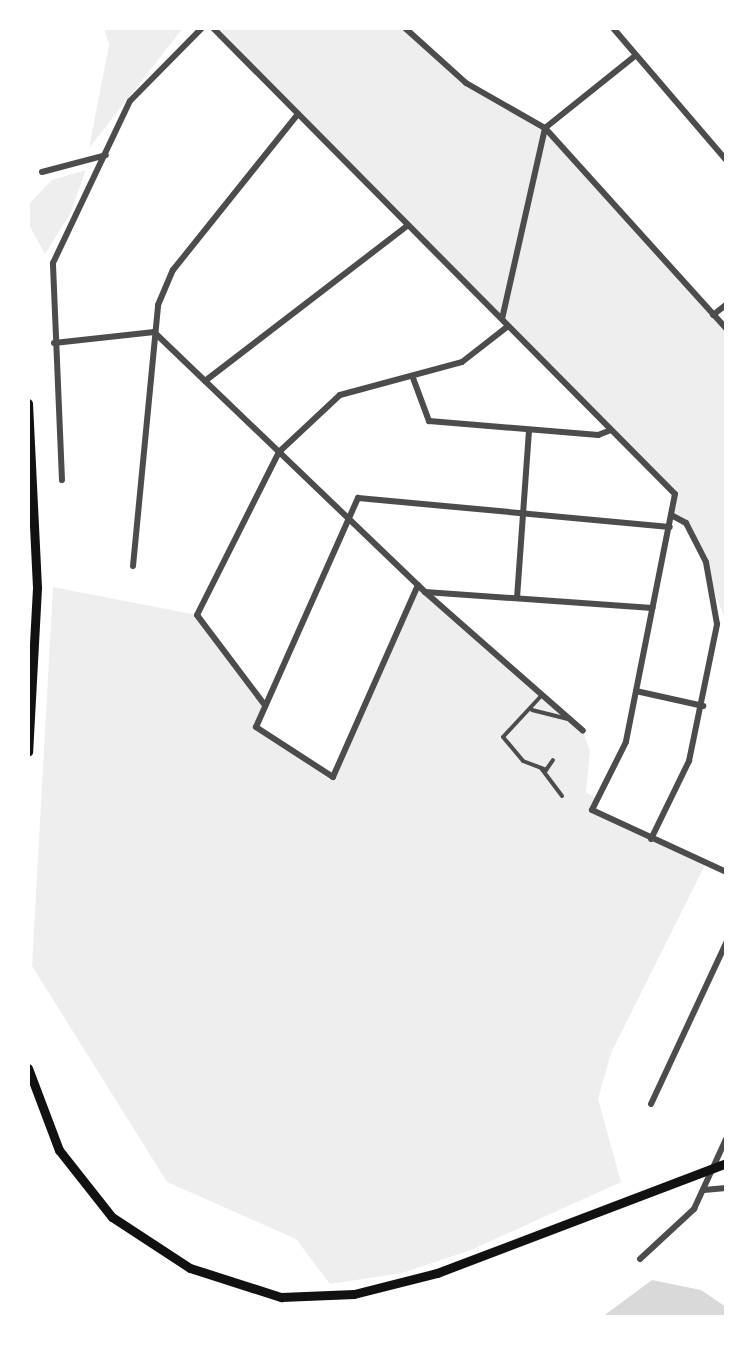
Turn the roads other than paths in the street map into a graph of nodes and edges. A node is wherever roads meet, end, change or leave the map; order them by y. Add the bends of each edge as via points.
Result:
1 (202, 28) edge
2 (213, 28) edge
3 (405, 28) edge
4 (616, 29) edge
5 (635, 56) junction
6 (298, 114) junction
7 (545, 128) junction
8 (106, 155) junction
9 (726, 160) edge
10 (42, 172) dead end
11 (408, 225) junction
12 (726, 305) edge
13 (713, 315) junction
14 (502, 319) junction
15 (508, 326) junction
16 (726, 328) edge
17 (154, 332) junction
18 (54, 343) junction
19 (413, 378) junction
20 (205, 381) junction
21 (28, 403) edge
22 (529, 430) junction
23 (611, 430) junction
24 (279, 452) junction
25 (62, 480) dead end
26 (524, 512) junction
27 (673, 516) junction
28 (347, 517) junction
29 (670, 527) junction
30 (133, 566) dead end
31 (418, 585) junction
32 (425, 592) junction
33 (517, 598) junction
34 (652, 608) junction
35 (636, 691) junction
36 (542, 695) junction
37 (264, 704) junction
38 (703, 706) junction
39 (532, 710) junction
40 (570, 719) junction
41 (583, 731) dead end
42 (28, 752) edge
43 (553, 760) dead end
44 (540, 766) junction
45 (562, 796) dead end
46 (651, 839) junction
47 (726, 872) edge
48 (726, 943) edge
49 (28, 1068) edge
50 (651, 1104) dead end
51 (726, 1139) edge
52 (726, 1163) edge
53 (726, 1188) edge
54 (704, 1190) junction
55 (640, 1259) dead end

1 - 8 street via 140,88
2 - 6 street
3 - 7 street via 466,83
4 - 5 street
5 - 7 street
5 - 9 street
6 - 11 street
6 - 17 street via 173,270
7 - 13 street
7 - 14 street
8 - 10 street
8 - 18 street via 53,263
11 - 14 street
11 - 20 street
12 - 13 street
13 - 16 street
14 - 15 street
15 - 19 street via 475,355
15 - 23 street
17 - 18 street
17 - 20 street
17 - 30 street
18 - 25 street
19 - 22 street via 429,421
19 - 24 street via 340,395
20 - 24 street
21 - 42 main road via 37,588
22 - 23 street
22 - 26 street
23 - 27 street via 675,494
24 - 28 street
24 - 37 street via 197,615
26 - 28 street via 358,498
26 - 29 street
26 - 33 street
27 - 29 street
27 - 38 street via 696,541 717,606
28 - 31 street
28 - 37 street
29 - 34 street
31 - 32 street
31 - 37 street via 333,777 256,727
32 - 33 street
32 - 36 street
33 - 34 street
34 - 35 street
35 - 38 street
35 - 46 street via 626,742 592,810
36 - 39 street
36 - 40 street
38 - 46 street via 689,761
39 - 40 street
39 - 44 street via 503,737 513,755
40 - 41 street
43 - 44 street via 546,770
44 - 45 street
46 - 47 street
48 - 50 street
49 - 52 main road via 59,1150 112,1217 174,1260 260,1294 334,1296 427,1276
51 - 54 street
53 - 54 street
54 - 55 street via 683,1222

